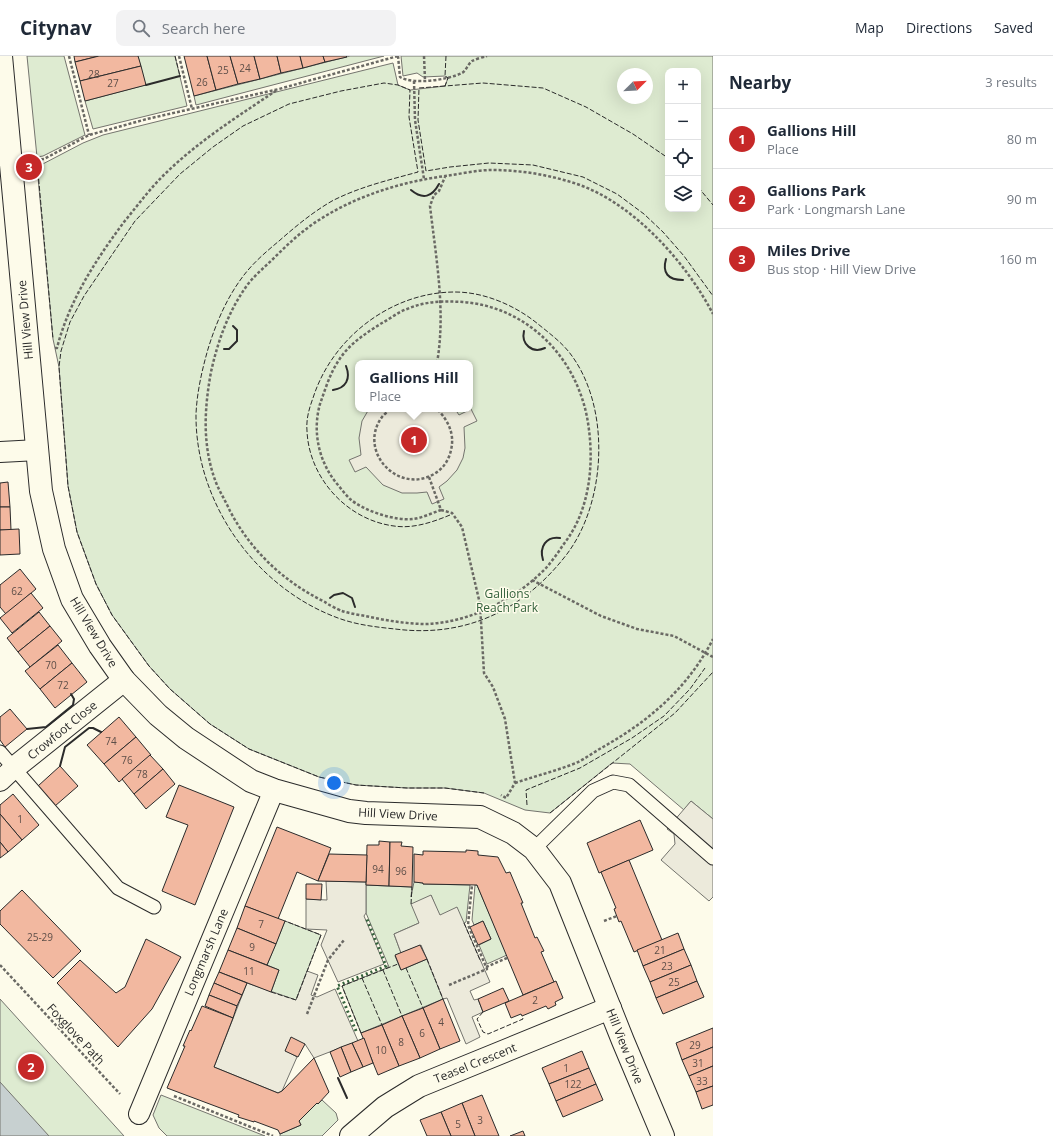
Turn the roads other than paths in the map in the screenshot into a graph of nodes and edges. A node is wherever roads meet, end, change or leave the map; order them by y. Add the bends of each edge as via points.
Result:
1 (1, 56) edge
2 (38, 450) junction
3 (0, 452) edge
4 (124, 680) junction
5 (0, 752) edge
6 (7, 775) edge
7 (274, 790) junction
8 (534, 849) junction
9 (713, 858) edge
10 (154, 907) dead end
11 (610, 1008) junction
12 (139, 1114) road end
13 (351, 1136) edge
14 (663, 1136) edge

1 - 2 street, Hill View Drive
2 - 3 street
2 - 4 street, Hill View Drive via 41,490 54,549 72,599
4 - 6 street, Crowfoot Close
4 - 7 street, Hill View Drive via 158,715 186,738 251,781
5 - 6 lane
6 - 10 lane via 118,888
7 - 8 street, Hill View Drive via 349,811 480,817 513,834
7 - 12 street, Longmarsh Lane
8 - 9 lane via 593,791 613,782 629,785
8 - 11 street, Hill View Drive via 560,883
11 - 13 street, Teasel Crescent via 419,1086 385,1107
11 - 14 street, Hill View Drive

